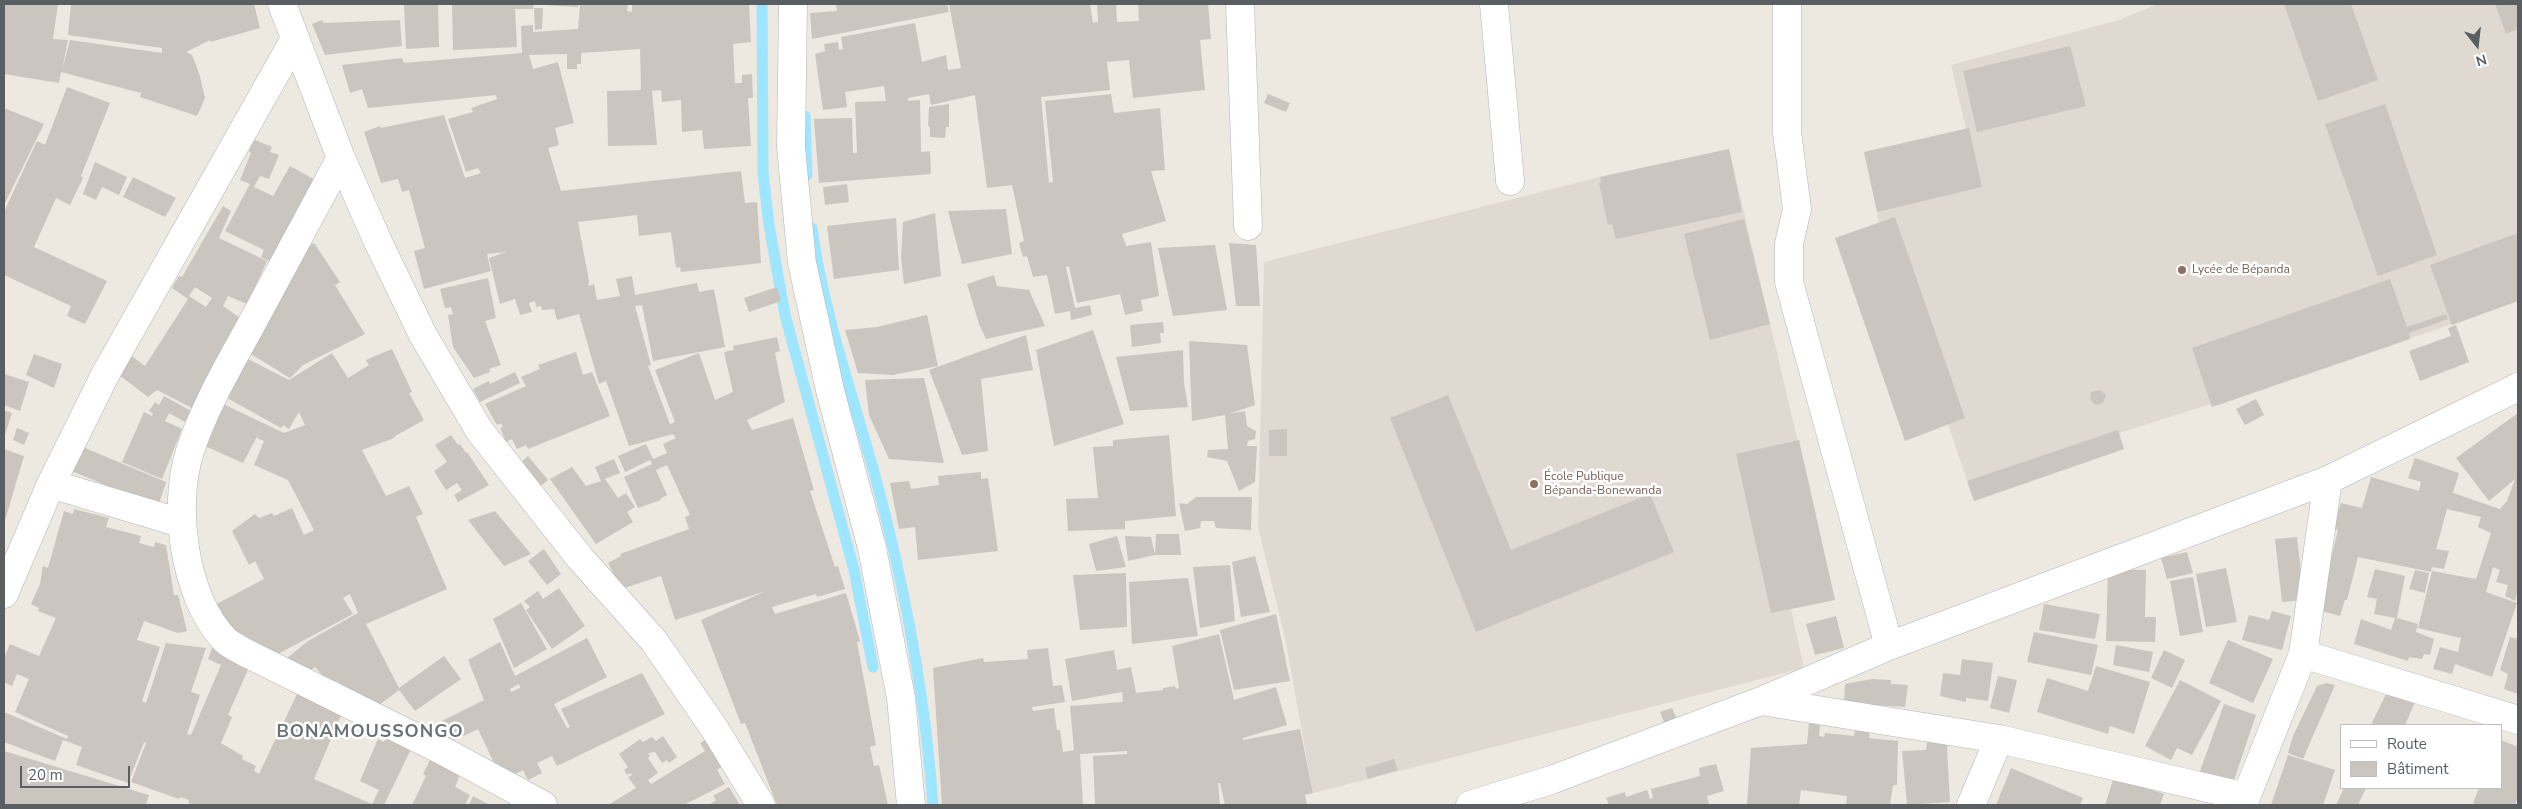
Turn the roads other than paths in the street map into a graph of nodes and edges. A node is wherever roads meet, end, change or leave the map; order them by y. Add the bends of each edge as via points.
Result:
1 (282, 4) edge
2 (793, 4) edge
3 (1240, 4) edge
4 (1494, 4) edge
5 (1788, 4) edge
6 (295, 38) junction
7 (341, 158) junction
8 (1510, 181) dead end
9 (1248, 226) dead end
10 (2518, 387) edge
11 (2328, 480) junction
12 (51, 484) junction
13 (181, 523) junction
14 (4, 594) edge
15 (1889, 646) junction
16 (2303, 654) junction
17 (1761, 701) junction
18 (2518, 720) edge
19 (1999, 739) junction
20 (2245, 801) edge
21 (543, 805) edge
22 (761, 805) edge
23 (911, 805) edge
24 (1470, 805) edge
25 (1972, 805) edge

1 - 6 street
2 - 23 street via 791,147 802,263 830,390 872,548 901,698
3 - 9 street
4 - 8 street
5 - 15 street via 1787,132 1796,209 1789,244 1789,282
6 - 7 street
6 - 12 street via 106,373
7 - 13 street via 209,406 190,452
7 - 22 street via 424,335 479,430 580,558 654,641 714,728
10 - 11 street
11 - 15 street
11 - 16 street
12 - 13 street
12 - 14 street
13 - 21 street via 198,594 212,623 226,640
15 - 17 street
16 - 18 street
16 - 20 street
17 - 19 street
17 - 24 street via 1551,780
19 - 20 street
19 - 25 street

